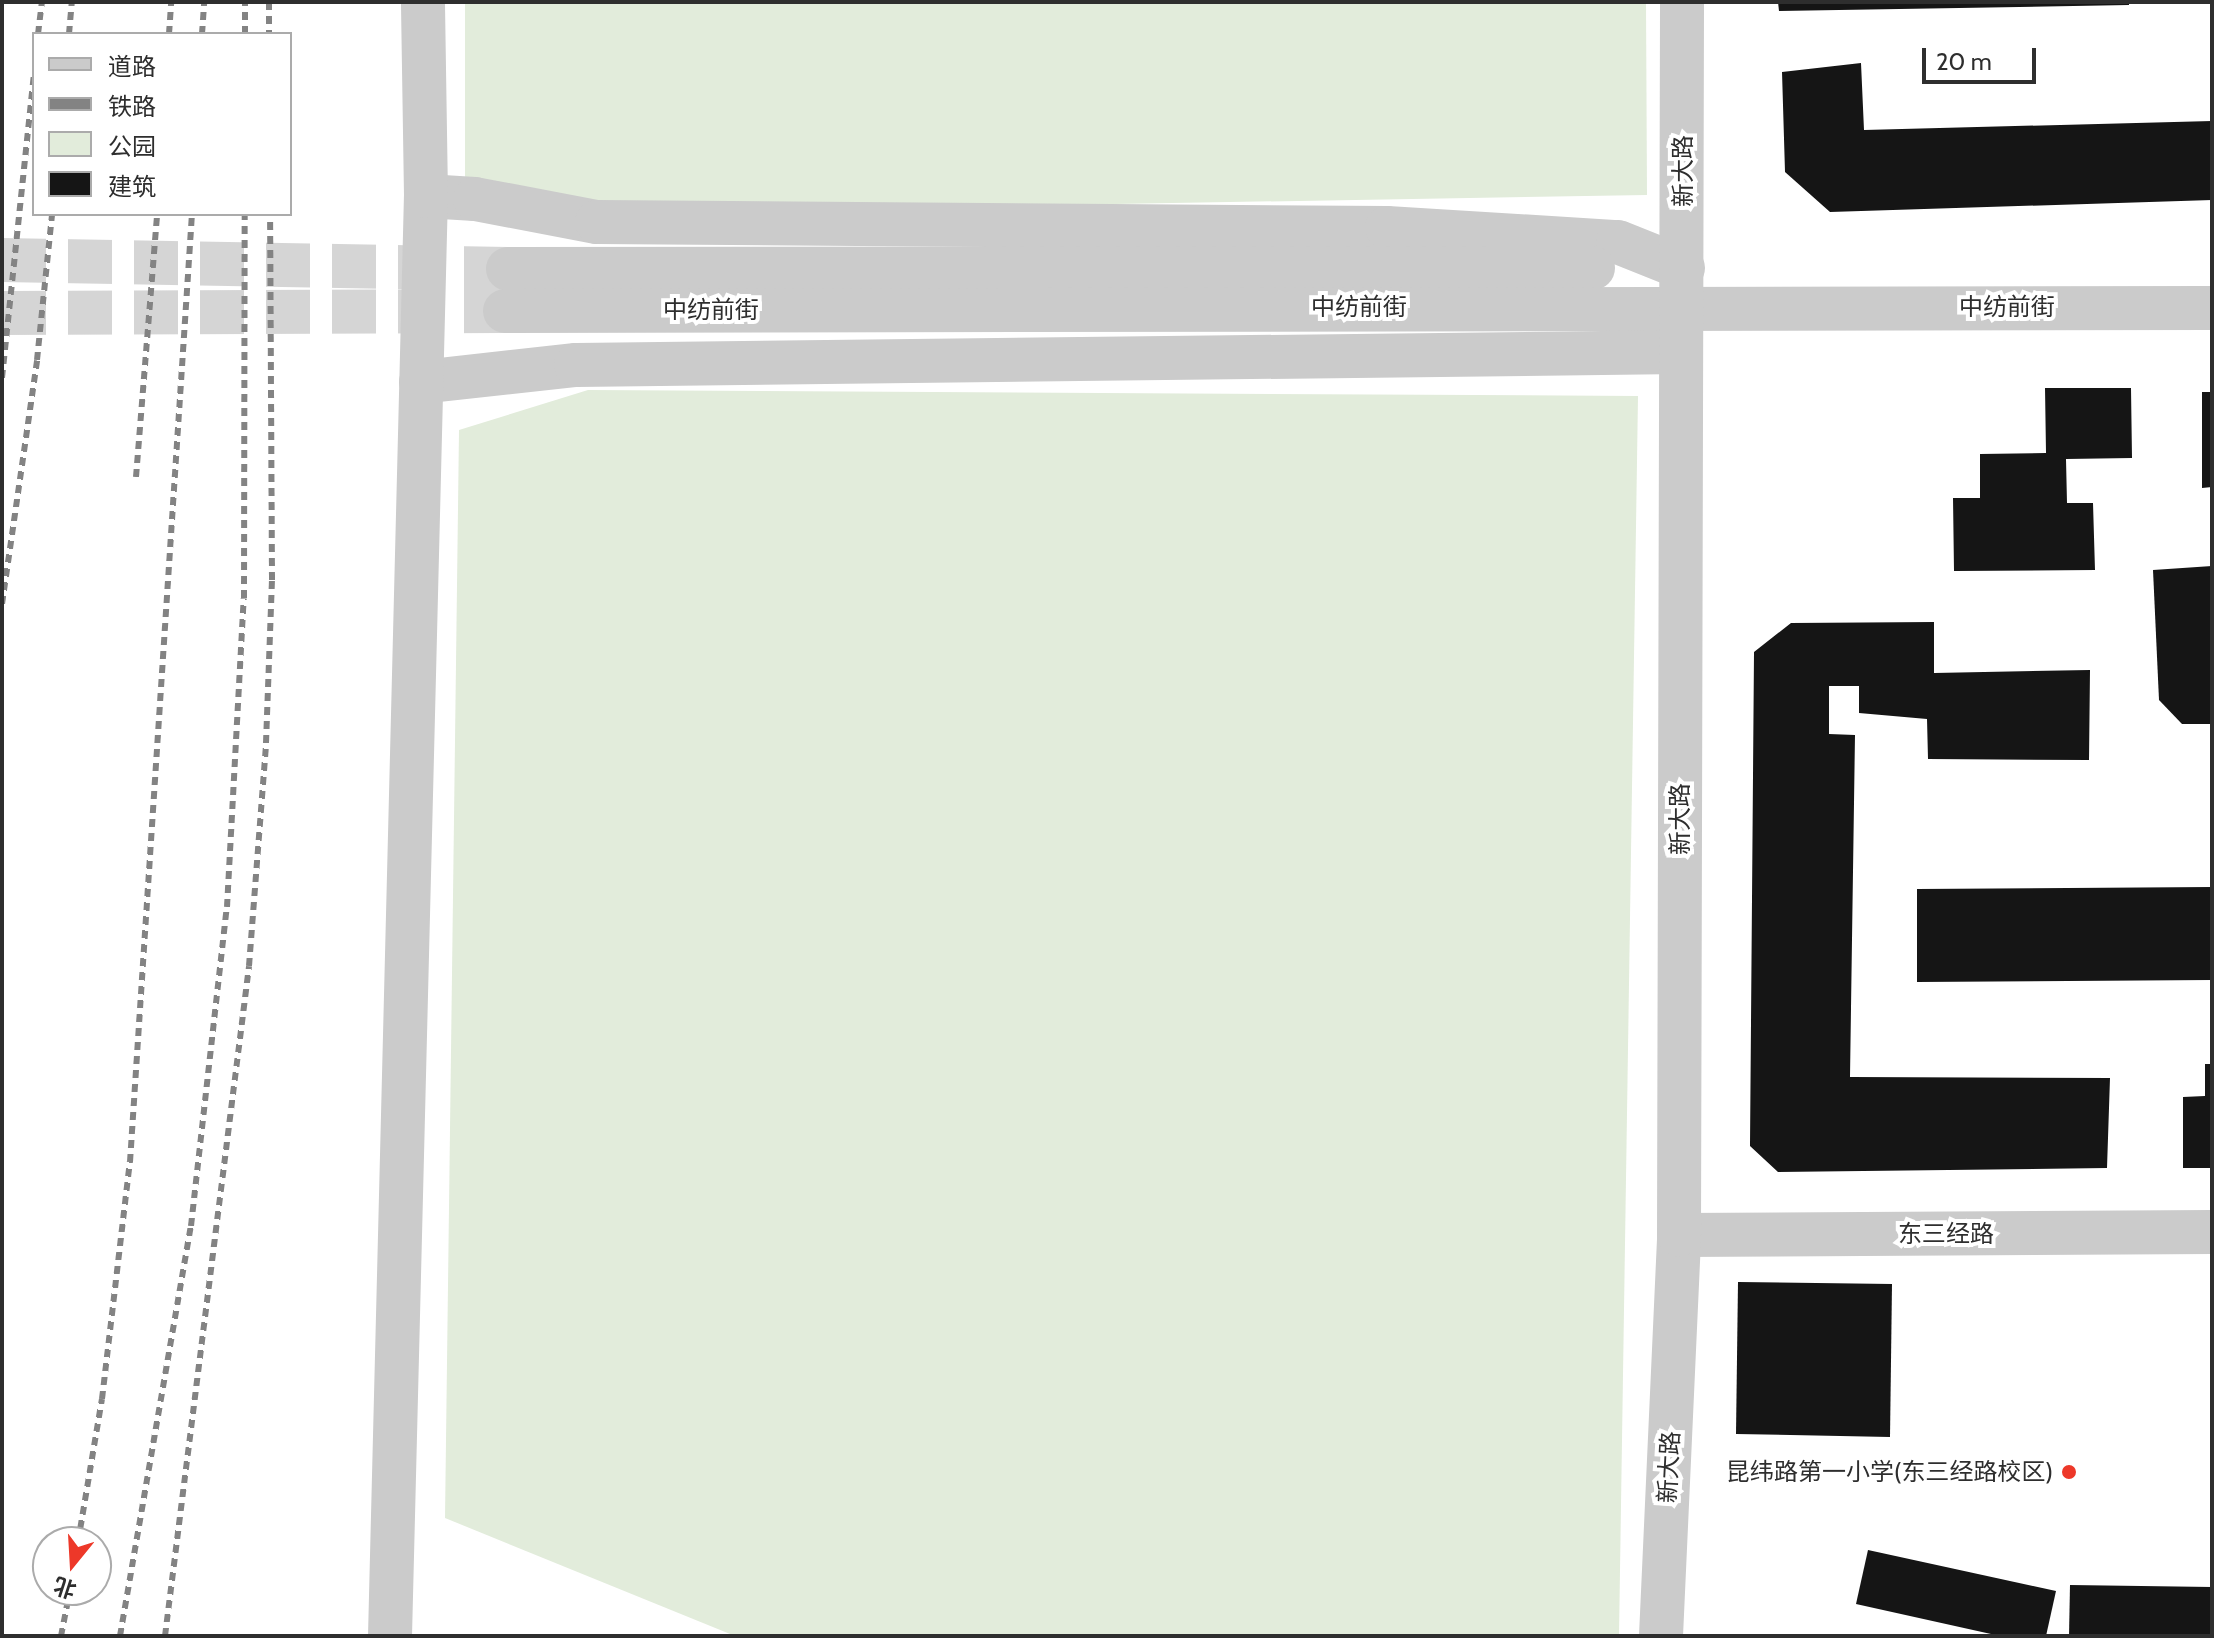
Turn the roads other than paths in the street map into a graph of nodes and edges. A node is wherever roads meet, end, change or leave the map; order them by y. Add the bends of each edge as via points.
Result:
1 (423, 2) edge
2 (1682, 2) edge
3 (426, 196) junction
4 (1683, 287) junction
5 (506, 290) tunnel mouth
6 (2212, 308) edge
7 (1681, 352) junction
8 (421, 382) junction
9 (2212, 1232) edge
10 (1679, 1235) junction
11 (390, 1636) edge
12 (1661, 1636) edge

1 - 3 street
2 - 4 street, 新大路
3 - 4 street via 475,199 597,222 1387,228 1618,242
3 - 8 street
4 - 5 street, 中纺前街
4 - 6 street, 中纺前街
4 - 7 street, 新大路
7 - 8 street via 576,365
7 - 10 street, 新大路
8 - 11 street
9 - 10 street, 东三经路
10 - 12 street, 新大路

